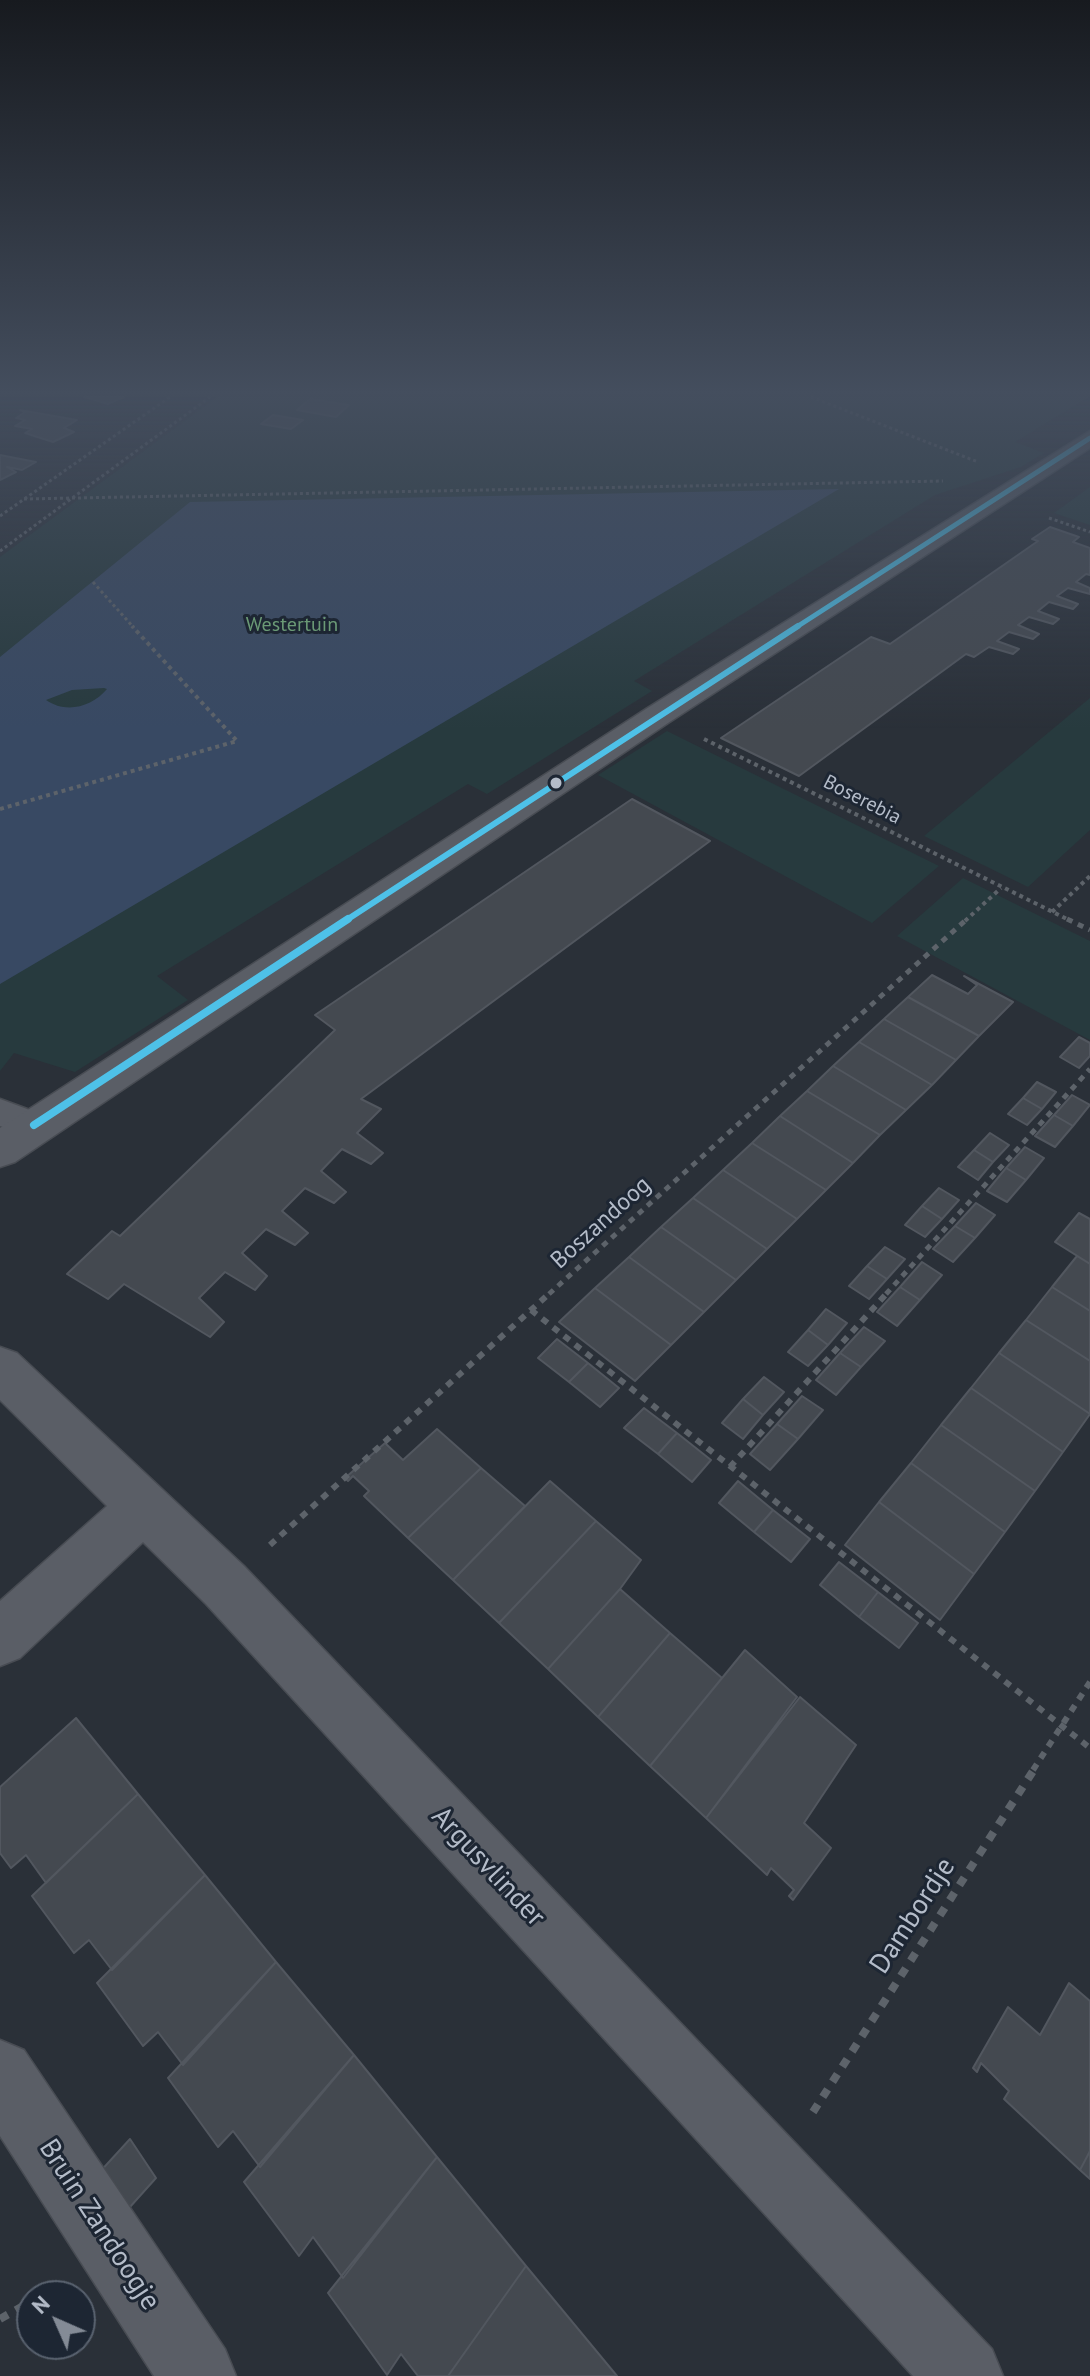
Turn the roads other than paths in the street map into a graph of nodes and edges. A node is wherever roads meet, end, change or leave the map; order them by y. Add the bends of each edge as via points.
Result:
1 (981, 508) edge
2 (17, 1118) edge
3 (0, 1150) edge
4 (0, 1368) edge
5 (145, 1506) junction
6 (0, 1638) edge
7 (0, 2074) edge
8 (198, 2376) edge
9 (965, 2376) edge

1 - 2 street
2 - 3 street
4 - 5 street, Argusvlinder
5 - 6 street
5 - 9 street, Argusvlinder via 225,1585
7 - 8 street, Bruin Zandoogje

